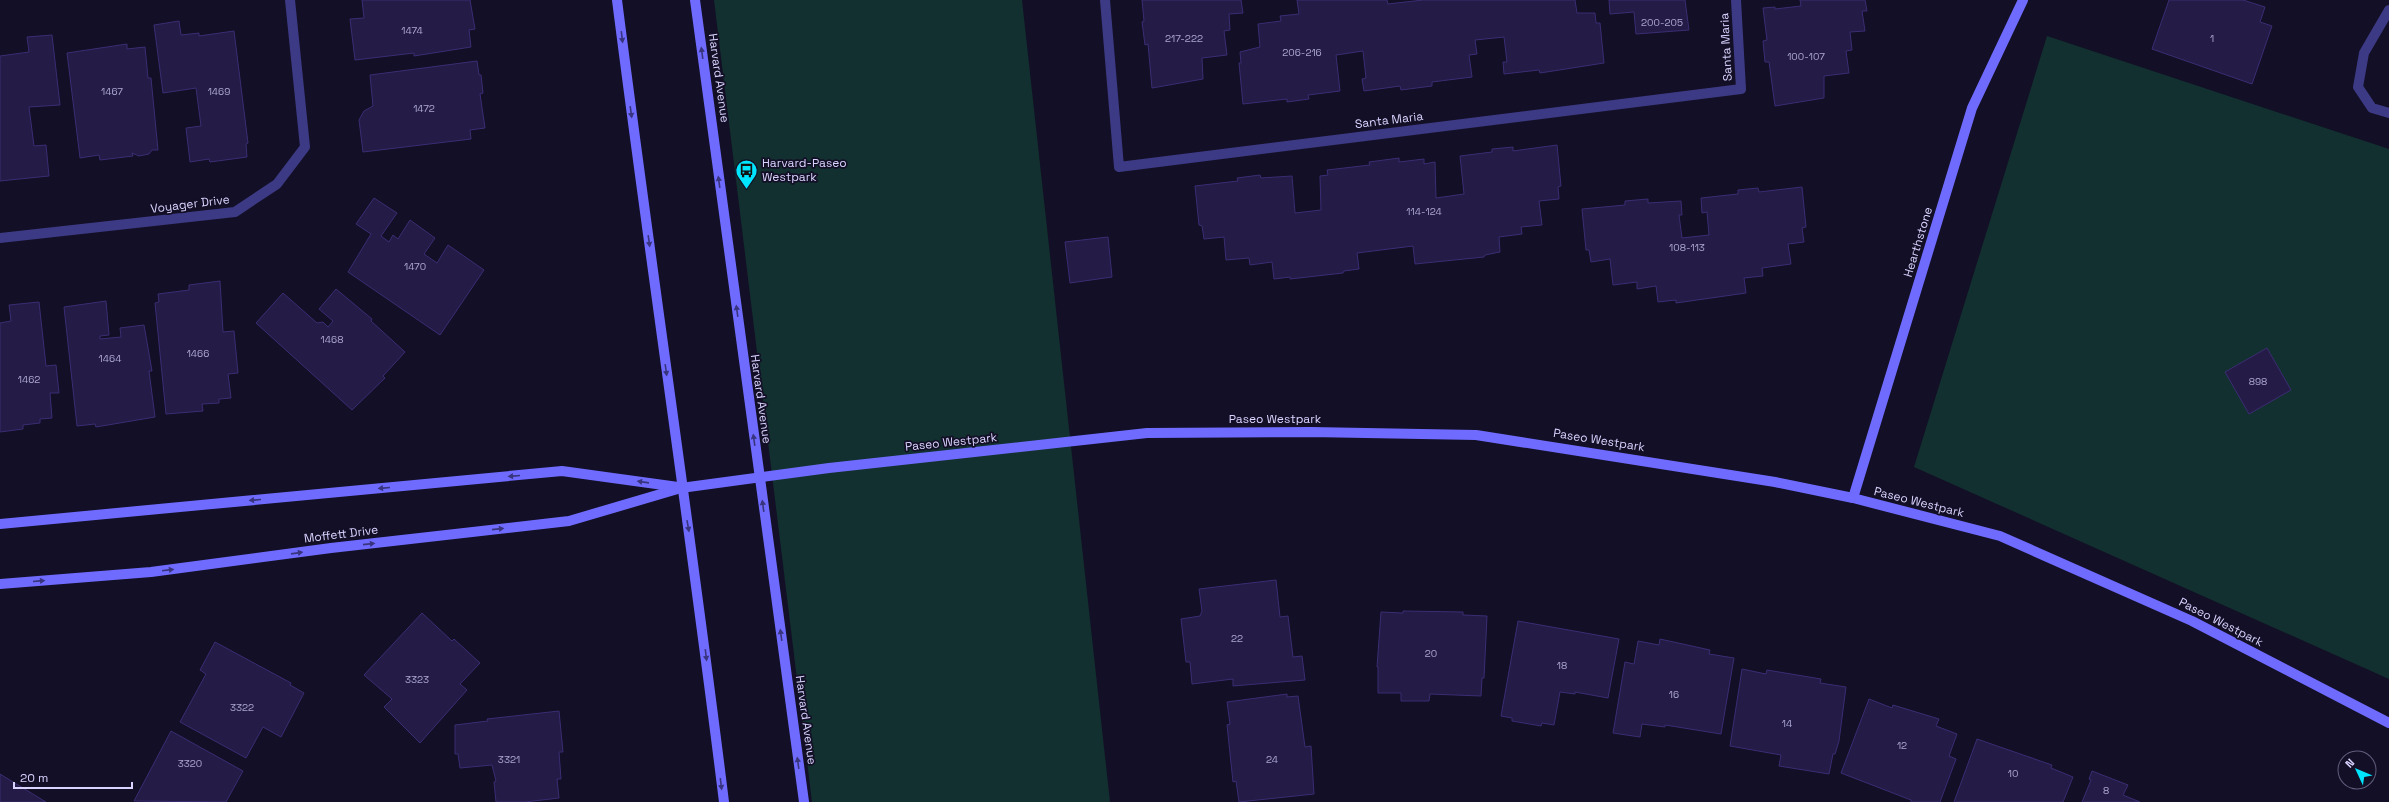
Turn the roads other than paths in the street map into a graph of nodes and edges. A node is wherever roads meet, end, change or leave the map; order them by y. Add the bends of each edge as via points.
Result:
1 (290, 0) edge
2 (617, 0) edge
3 (695, 0) edge
4 (1104, 0) edge
5 (1736, 0) edge
6 (2023, 0) edge
7 (2389, 10) edge
8 (2389, 113) edge
9 (0, 238) edge
10 (759, 478) junction
11 (682, 488) junction
12 (1853, 498) junction
13 (0, 524) edge
14 (0, 584) edge
15 (2389, 723) edge
16 (724, 802) edge
17 (804, 802) edge

1 - 9 street, Voyager Drive via 305,147 277,184 235,212
2 -> 11 street
10 -> 3 street, Harvard Avenue
4 - 5 street, Santa Maria via 1119,167 1741,89
6 - 12 street, Hearthstone via 1972,108
7 - 8 street via 2364,53 2358,88 2372,108
10 - 11 street, Moffett Drive
10 - 12 street, Paseo Westpark via 1147,433 1318,432 1476,435 1768,481
17 -> 10 street, Harvard Avenue
11 -> 13 street, Moffett Drive via 562,471
14 -> 11 street, Moffett Drive via 151,572 331,548 569,521
11 -> 16 street via 696,574
12 - 15 street, Paseo Westpark via 2000,536 2192,620

